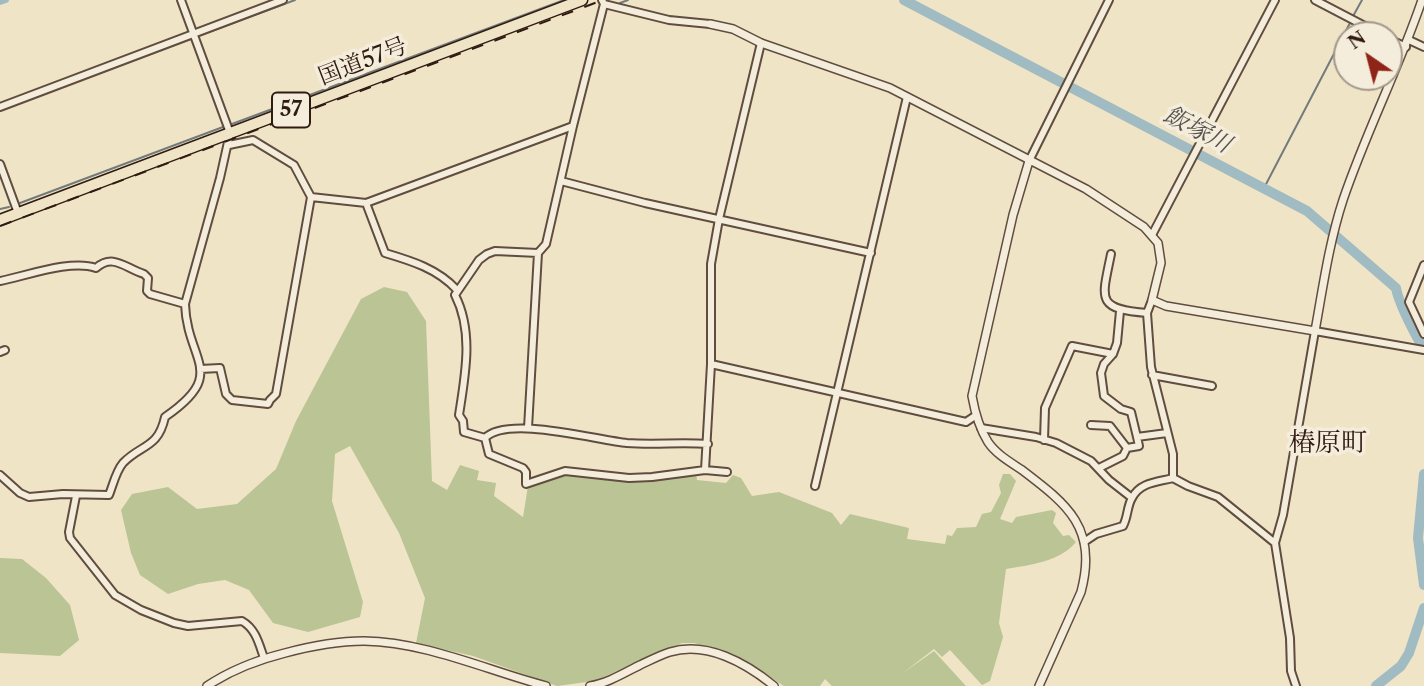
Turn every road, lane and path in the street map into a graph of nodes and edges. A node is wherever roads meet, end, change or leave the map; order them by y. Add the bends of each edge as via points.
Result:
1 (181, 0) edge
2 (283, 0) edge
3 (582, 0) edge
4 (1110, 0) edge
5 (1275, 0) edge
6 (1315, 0) edge
7 (1422, 0) edge
8 (603, 2) edge
9 (1355, 21) edge
10 (710, 23) joint
11 (193, 34) junction
12 (761, 43) junction
13 (1403, 43) edge
14 (1407, 44) junction
15 (1424, 47) edge
16 (907, 97) junction
17 (0, 107) edge
18 (573, 126) junction
19 (230, 133) junction
20 (229, 145) junction
21 (1029, 160) junction
22 (0, 163) edge
23 (561, 181) junction
24 (311, 197) junction
25 (366, 203) junction
26 (18, 213) junction
27 (0, 219) edge
28 (719, 219) junction
29 (1152, 235) junction
30 (538, 253) junction
31 (871, 253) junction
32 (1111, 254) dead end
33 (1424, 265) edge
34 (0, 281) edge
35 (457, 290) junction
36 (1152, 300) junction
37 (185, 304) junction
38 (1120, 311) junction
39 (1147, 313) junction
40 (1315, 331) junction
41 (1424, 334) edge
42 (1424, 350) edge
43 (1113, 354) junction
44 (711, 364) junction
45 (200, 369) junction
46 (1152, 375) junction
47 (1212, 386) dead end
48 (837, 394) junction
49 (975, 415) junction
50 (1091, 425) dead end
51 (528, 428) junction
52 (981, 428) junction
53 (1167, 433) junction
54 (1137, 437) junction
55 (485, 438) junction
56 (1044, 440) junction
57 (708, 444) junction
58 (1127, 448) junction
59 (1099, 468) junction
60 (705, 470) junction
61 (727, 472) dead end
62 (0, 475) edge
63 (1173, 478) junction
64 (816, 486) dead end
65 (76, 496) junction
66 (1132, 498) junction
67 (1084, 541) junction
68 (1275, 543) junction
69 (264, 659) junction
70 (206, 686) edge
71 (545, 686) edge
72 (590, 686) edge
73 (774, 686) edge
74 (1039, 686) edge
75 (1296, 686) edge

1 - 11 street
2 - 11 street
3 - 19 highway, 国道57号 / 57
4 - 21 street
5 - 29 street
6 - 9 street
7 - 14 street
8 - 10 street via 669,20
8 - 18 street
10 - 12 street
11 - 17 street
11 - 19 street
12 - 16 street via 866,78
12 - 28 street
13 - 14 street
14 - 15 street
14 - 40 street via 1344,197
16 - 21 street
16 - 31 street
18 - 23 street
18 - 25 street
19 - 20 street
19 - 26 highway, 国道57号 / 57
20 - 24 street via 253,140 287,160 300,172
20 - 37 street
21 - 29 street via 1086,188
21 - 49 street via 972,396
22 - 26 street
23 - 28 street
23 - 30 street via 546,244
24 - 25 street
24 - 45 street via 276,394 268,404 232,400 226,394 220,368
25 - 35 street via 385,253 428,268
26 - 27 highway, 国道57号 / 57
28 - 31 street
28 - 44 street via 711,264
29 - 36 street via 1161,255
30 - 35 street via 487,254
30 - 51 street
31 - 48 street
32 - 38 street via 1103,293
33 - 41 street via 1409,302
34 - 37 street via 66,267 96,268 111,260 145,274 150,294
35 - 55 street via 467,335 459,415 464,432
36 - 39 street
36 - 40 street
37 - 45 street via 185,320
38 - 39 street
38 - 43 street
39 - 46 street
40 - 42 street
40 - 68 street
43 - 54 street via 1101,373 1104,396 1131,412
43 - 56 street via 1072,346 1045,408
44 - 48 street
44 - 57 street
45 - 65 street via 196,391 165,417 156,439 122,464 109,495
46 - 47 street
46 - 53 street
48 - 49 street via 965,422
48 - 64 street
49 - 52 street
50 - 58 street via 1110,426
51 - 55 street via 489,433
51 - 57 street via 625,443
52 - 56 street
52 - 67 street via 989,444 1058,497 1072,513
53 - 54 street
53 - 63 street
54 - 58 street via 1139,446
55 - 60 street via 489,454 523,468 526,484 565,471 629,478
56 - 59 street
57 - 60 street
58 - 59 street via 1123,456
59 - 66 street
60 - 61 street
62 - 65 street via 29,497
63 - 66 street via 1142,486
63 - 68 street via 1218,497
65 - 69 street via 70,538 115,595 141,610 188,626 242,621 255,633
66 - 67 street via 1124,526
67 - 74 street via 1081,592
68 - 75 street
69 - 70 street
69 - 71 street via 315,645 363,641 439,654
72 - 73 street via 669,652 688,649 724,656

